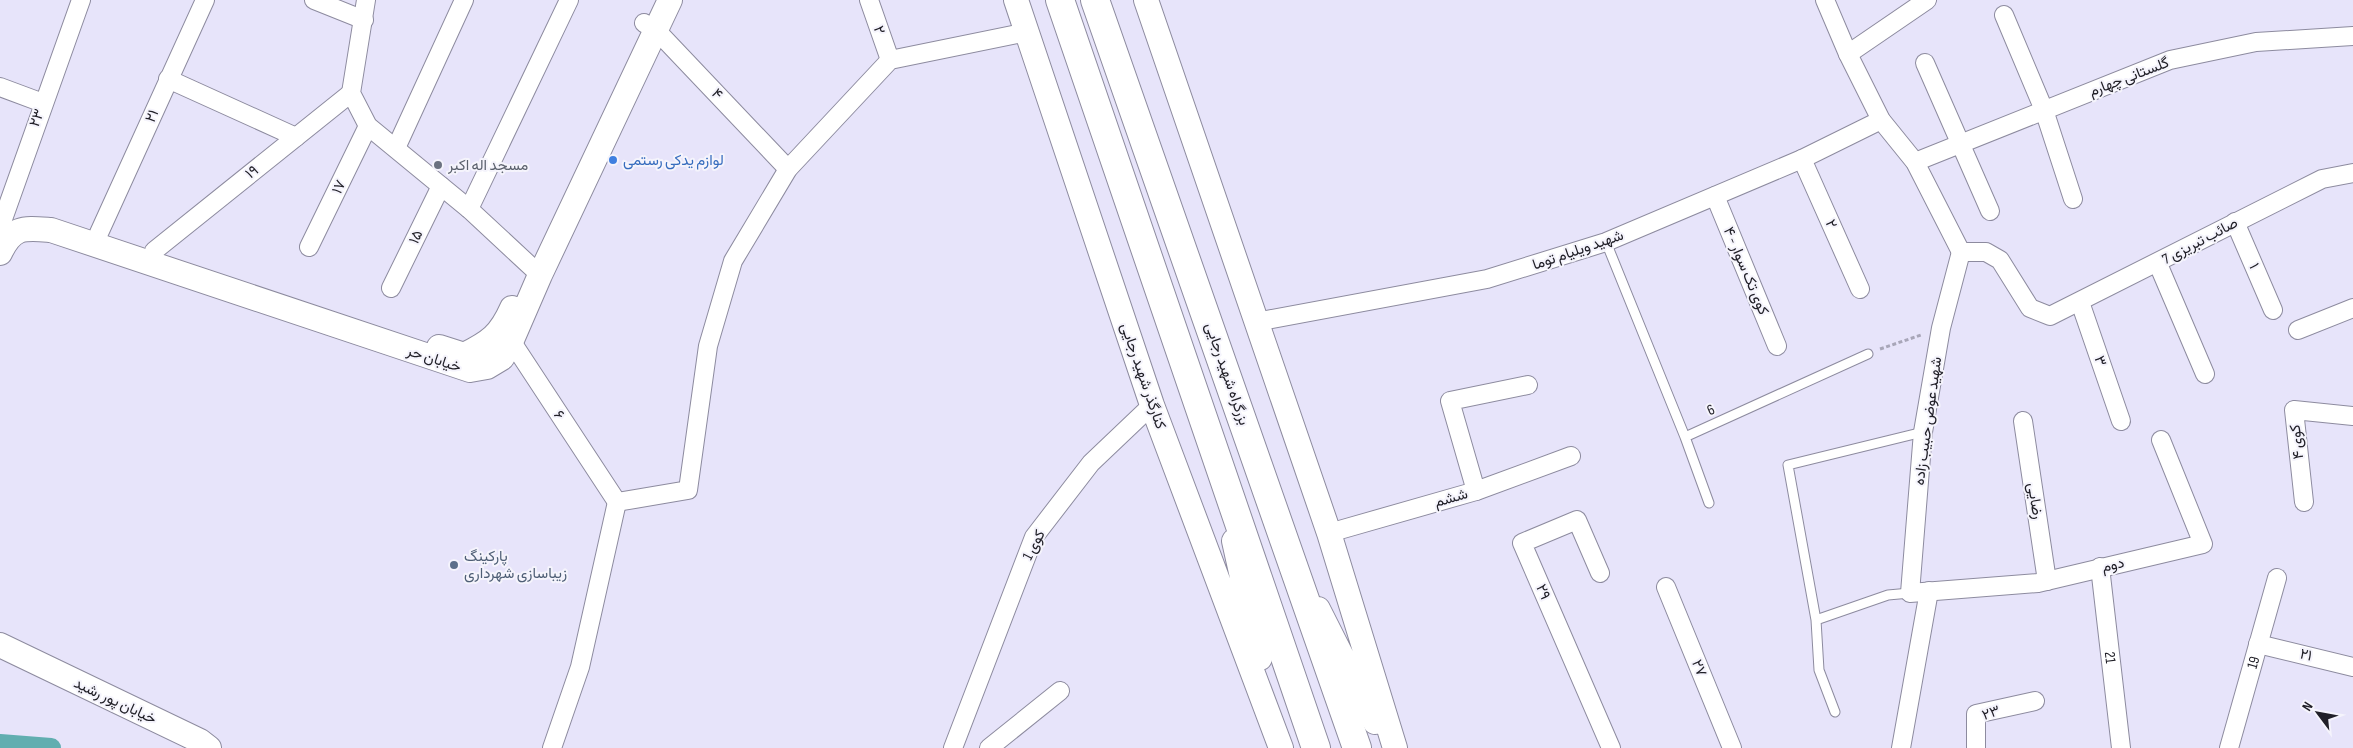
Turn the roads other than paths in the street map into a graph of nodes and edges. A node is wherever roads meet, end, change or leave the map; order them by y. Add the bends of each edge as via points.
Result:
1 (81, 0) edge
2 (205, 0) edge
3 (314, 0) edge
4 (366, 0) edge
5 (464, 0) edge
6 (570, 0) edge
7 (655, 0) edge
8 (670, 0) edge
9 (869, 0) edge
10 (1016, 0) edge
11 (1146, 0) edge
12 (1825, 0) edge
13 (1927, 0) edge
14 (1096, 2) edge
15 (1063, 9) edge
16 (2004, 15) dead end
17 (364, 20) junction
18 (650, 26) junction
19 (1027, 32) junction
20 (2353, 36) edge
21 (1848, 54) junction
22 (890, 60) junction
23 (1925, 63) dead end
24 (168, 79) junction
25 (0, 87) edge
26 (351, 93) junction
27 (43, 103) junction
28 (2044, 110) junction
29 (1881, 120) junction
30 (368, 126) junction
31 (296, 137) junction
32 (1960, 144) junction
33 (396, 148) junction
34 (1802, 159) junction
35 (1915, 162) junction
36 (788, 169) junction
37 (2353, 173) edge
38 (440, 186) junction
39 (1715, 196) junction
40 (2073, 199) dead end
41 (469, 209) junction
42 (1990, 211) dead end
43 (2235, 222) junction
44 (99, 233) junction
45 (2, 234) edge
46 (1606, 242) junction
47 (309, 247) dead end
48 (154, 251) junction
49 (1961, 252) junction
50 (2158, 264) junction
51 (535, 270) junction
52 (391, 288) dead end
53 (1860, 289) dead end
54 (2080, 302) junction
55 (2353, 308) edge
56 (2274, 310) dead end
57 (1256, 322) junction
58 (2298, 330) dead end
59 (507, 335) junction
60 (1777, 346) dead end
61 (1868, 354) road end
62 (2205, 374) dead end
63 (1528, 385) dead end
64 (1152, 405) junction
65 (2353, 416) edge
66 (2121, 420) dead end
67 (2022, 421) dead end
68 (1923, 432) junction
69 (1685, 437) junction
70 (2161, 440) dead end
71 (1214, 449) junction
72 (1571, 456) dead end
73 (1476, 491) junction
74 (617, 502) junction
75 (2304, 502) dead end
76 (1709, 503) dead end
77 (1329, 533) junction
78 (1289, 550) junction
79 (2100, 567) junction
80 (1600, 573) dead end
81 (2277, 578) dead end
82 (2048, 581) junction
83 (1666, 587) dead end
84 (1929, 591) junction
85 (1910, 593) junction
86 (1816, 620) junction
87 (0, 631) edge
88 (2258, 644) junction
89 (10, 651) edge
90 (2353, 667) edge
91 (1060, 691) dead end
92 (2035, 701) dead end
93 (1835, 712) dead end
94 (1279, 744) edge
95 (209, 748) edge
96 (552, 748) edge
97 (952, 748) edge
98 (989, 748) edge
99 (1316, 748) edge
100 (1357, 748) edge
101 (1388, 748) edge
102 (1395, 748) edge
103 (1611, 748) edge
104 (1732, 748) edge
105 (1901, 748) edge
106 (1976, 748) edge
107 (2121, 748) edge
108 (2229, 748) edge

1 - 27 street, ۲۳
2 - 24 street, ۲۱
3 - 17 street
4 - 17 street
5 - 33 street
6 - 41 street
7 - 18 main road, خیابان حر
8 - 18 main road, خیابان حر
9 - 22 street, ۲
10 - 19 main road, کنارگذر شهید رجایی
11 - 57 main road
12 - 21 street
13 - 21 street
14 - 78 highway, بزرگراه شهید رجایی
15 - 71 highway
16 - 28 street
17 - 26 street
18 - 36 street, ۴
18 - 51 main road, خیابان حر
19 - 22 street
19 - 64 main road, کنارگذر شهید رجایی
20 - 28 street, گلستانی چهارم via 2256,42 2170,60
21 - 29 street
22 - 36 street
23 - 32 street
24 - 31 street
24 - 44 street, ۲۱
25 - 27 street
26 - 30 street
26 - 31 street, ۱۹
27 - 45 street, ۲۳
28 - 32 street, گلستانی چهارم
28 - 40 street
29 - 34 street, شهید ویلیام توما
29 - 35 street
30 - 33 street
30 - 47 street, ۱۷
31 - 48 street, ۱۹
32 - 35 street, گلستانی چهارم
32 - 42 street
33 - 38 street
34 - 39 street, شهید ویلیام توما
34 - 53 street, ۲
35 - 49 street
36 - 74 street via 733,261 708,346 688,490
37 - 43 street, صائب تبریزی 7 via 2322,180
38 - 41 street
38 - 52 street, ۱۵
39 - 46 street, شهید ویلیام توما
39 - 60 street, ۴ - کوی تک سوار
41 - 51 street
43 - 50 street, صائب تبریزی 7
43 - 56 street, ۱
44 - 45 main road, خیابان حر via 27,213
44 - 48 main road, خیابان حر
45 - 59 main road, خیابان حر via 31,229 51,230 470,370 487,367 502,358
46 - 57 street, شهید ویلیام توما via 1487,279
46 - 69 lane
48 - 59 main road, خیابان حر via 464,355
49 - 54 street, صائب تبریزی 7 via 1986,252 2000,260 2030,308 2050,316
49 - 68 street, شهید عوض حبیب زاده via 1941,328
50 - 54 street, صائب تبریزی 7
50 - 62 street
51 - 59 main road, خیابان حر
54 - 66 street, ۳
55 - 58 street
57 - 77 main road
59 - 74 street, ۶
61 - 69 lane, 6
63 - 73 street via 1450,401
64 - 94 main road, کنارگذر شهید رجایی
64 - 97 street, کوی 1 via 1091,463 1034,537
65 - 75 street, کوی ۴ via 2294,410
67 - 82 street, رضایی
68 - 85 street, شهید عوض حبیب زاده
68 - 86 lane via 1788,465
69 - 76 lane
70 - 79 street, دوم via 2203,544
71 - 94 main road
71 - 99 highway
72 - 73 street, ششم
73 - 77 street, ششم
74 - 96 street via 580,667
77 - 102 main road
78 - 100 highway, بزرگراه شهید رجایی
78 - 101 main road
79 - 82 street, دوم
79 - 107 street, 21
80 - 103 street, ۲۹ via 1577,520 1522,543
81 - 88 street, 19
82 - 84 street, دوم
83 - 104 street, ۲۷
84 - 85 street, دوم
84 - 105 street
85 - 86 lane via 1888,595
86 - 93 lane via 1819,670
87 - 89 main road, خیابان پور رشید
88 - 90 street, ۲۱
88 - 108 street, 19
89 - 95 main road, خیابان پور رشید
91 - 98 street
92 - 106 street, ۲۳ via 1976,714

